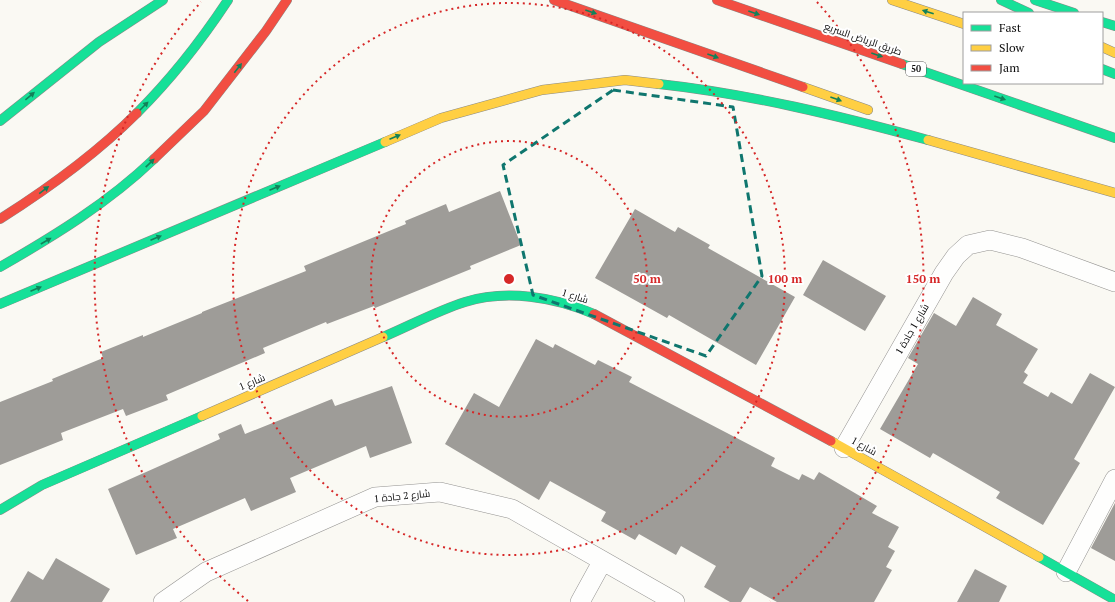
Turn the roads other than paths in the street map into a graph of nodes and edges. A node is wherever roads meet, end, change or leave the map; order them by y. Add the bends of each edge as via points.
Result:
1 (163, 0) edge
2 (228, 0) edge
3 (286, 0) edge
4 (554, 0) edge
5 (717, 0) edge
6 (892, 0) edge
7 (1001, 0) edge
8 (1035, 0) edge
9 (1027, 12) edge
10 (1071, 12) edge
11 (1103, 22) edge
12 (963, 24) edge
13 (1115, 26) edge
14 (1103, 48) edge
15 (1115, 54) edge
16 (1103, 69) edge
17 (1115, 74) edge
18 (874, 113) dead end
19 (0, 121) edge
20 (905, 124) dead end
21 (1115, 138) edge
22 (1018, 164) junction
23 (1115, 193) edge
24 (0, 219) edge
25 (0, 268) edge
26 (1115, 282) edge
27 (0, 304) edge
28 (844, 448) junction
29 (1115, 479) edge
30 (0, 510) edge
31 (602, 562) junction
32 (1066, 572) junction
33 (1115, 600) edge
34 (163, 602) edge
35 (580, 602) edge
36 (675, 602) edge

19 -> 1 main road via 72,62 133,17
24 -> 2 main road via 25,205 123,126 165,85 218,18
25 -> 3 main road via 56,235 134,178 204,111 266,31
4 -> 18 main road
5 -> 21 main road, طريق الرياض السريع / 50
12 -> 6 main road
7 - 9 main road
8 - 10 main road
11 - 13 main road
14 - 15 main road
16 - 17 main road
20 - 22 main road
22 - 23 main road
27 -> 22 main road via 441,118 542,90 625,80 712,90 845,117
26 - 28 street, شارع 1 جادة 1 via 1022,248 990,240 968,245 944,273
28 - 30 main road, شارع 1 via 585,310 564,302 542,298 501,296 465,302 42,484
28 - 32 main road, شارع 1
29 - 32 street
31 - 34 street, شارع 2 جادة 1 via 512,510 440,492 375,497 206,572
31 - 35 street
31 - 36 street, شارع 2 جادة 1
32 - 33 main road, شارع 1

